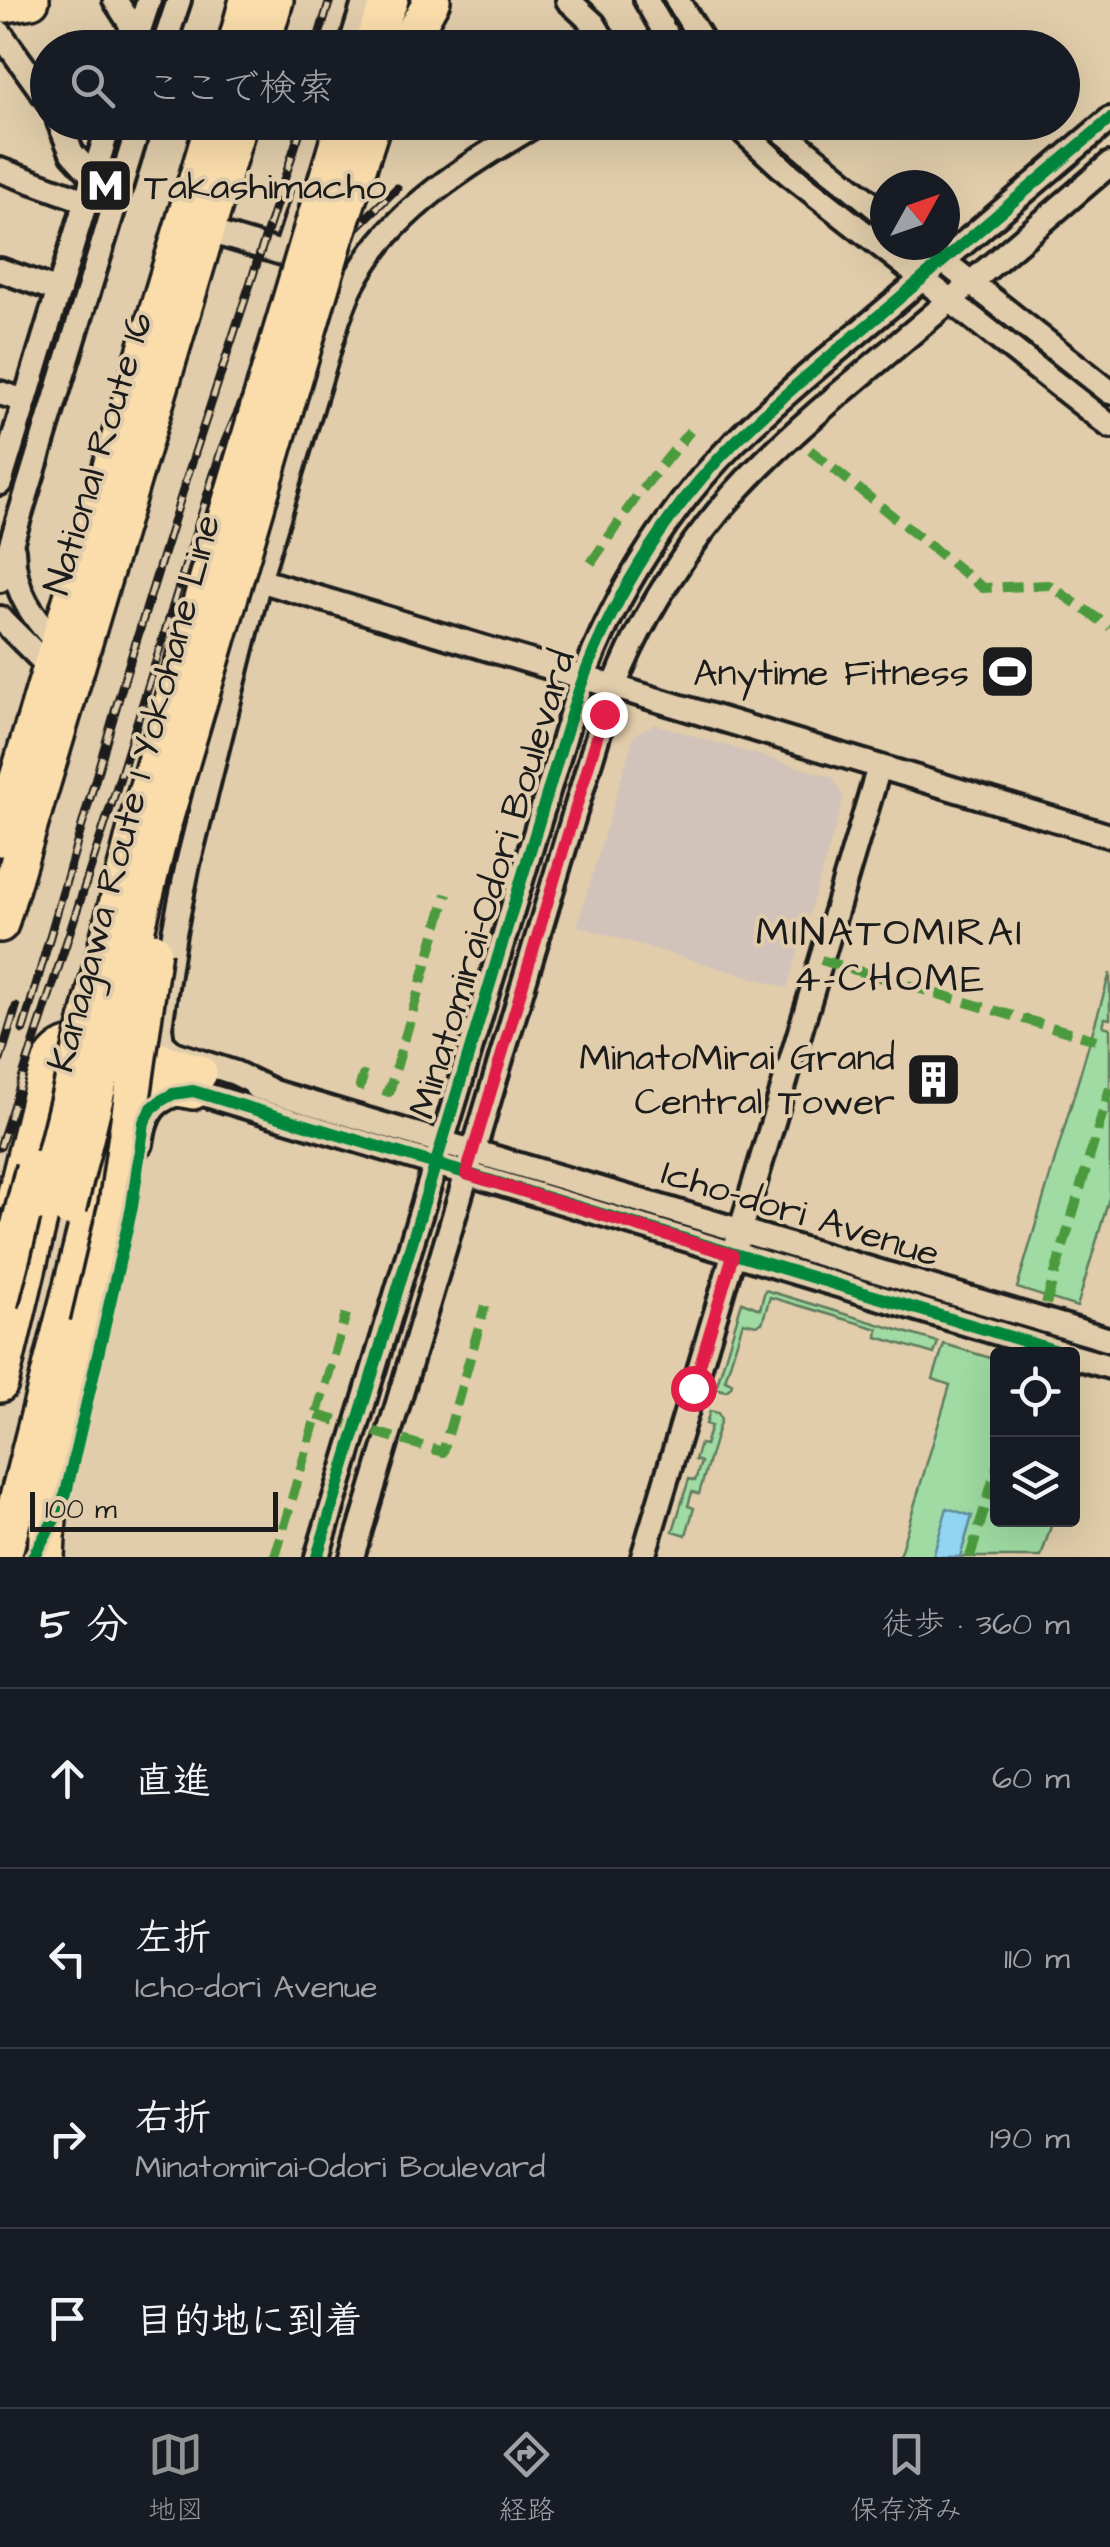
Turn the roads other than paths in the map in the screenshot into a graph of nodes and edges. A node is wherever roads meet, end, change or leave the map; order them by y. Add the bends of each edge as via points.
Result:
1 (32, 0) edge
2 (116, 0) edge
3 (149, 0) edge
4 (179, 0) edge
5 (248, 0) edge
6 (275, 0) edge
7 (366, 0) edge
8 (390, 0) edge
9 (422, 0) edge
10 (432, 0) edge
11 (442, 0) edge
12 (568, 0) edge
13 (646, 0) edge
14 (677, 0) edge
15 (0, 6) edge
16 (131, 30) edge
17 (139, 30) edge
18 (170, 30) edge
19 (240, 30) edge
20 (266, 30) edge
21 (356, 30) edge
22 (378, 30) edge
23 (410, 30) edge
24 (413, 30) edge
25 (425, 30) edge
26 (598, 30) edge
27 (664, 30) edge
28 (696, 30) edge
29 (2, 47) edge
30 (30, 79) edge
31 (1110, 119) edge
32 (67, 140) edge
33 (105, 140) edge
34 (134, 140) edge
35 (209, 140) edge
36 (234, 140) edge
37 (322, 140) edge
38 (339, 140) edge
39 (367, 140) edge
40 (375, 140) edge
41 (511, 140) edge
42 (752, 140) edge
43 (792, 140) edge
44 (1110, 164) edge
45 (0, 170) edge
46 (94, 177) junction
47 (307, 188) junction
48 (86, 200) junction
49 (870, 204) edge
50 (208, 231) junction
51 (960, 245) edge
52 (942, 260) joint
53 (0, 270) edge
54 (922, 278) junction
55 (971, 283) junction
56 (59, 290) junction
57 (950, 301) junction
58 (1110, 392) edge
59 (0, 393) edge
60 (25, 402) junction
61 (1110, 426) edge
62 (0, 483) edge
63 (13, 537) junction
64 (0, 580) edge
65 (259, 580) junction
66 (0, 618) edge
67 (0, 638) edge
68 (56, 658) junction
69 (583, 678) junction
70 (613, 687) junction
71 (201, 694) junction
72 (879, 767) junction
73 (136, 828) junction
74 (1110, 836) edge
75 (0, 838) edge
76 (0, 924) edge
77 (196, 1082) junction
78 (268, 1088) junction
79 (438, 1153) junction
80 (469, 1162) junction
81 (56, 1206) junction
82 (741, 1230) junction
83 (733, 1255) junction
84 (0, 1256) edge
85 (0, 1303) edge
86 (1110, 1340) edge
87 (1043, 1347) edge
88 (1080, 1358) edge
89 (1110, 1367) edge
90 (0, 1384) edge
91 (0, 1492) edge
92 (60, 1509) dead end
93 (29, 1556) edge
94 (317, 1557) edge
95 (352, 1557) edge
96 (642, 1557) edge

1 - 15 highway
2 - 16 street
3 - 17 street
4 - 18 street
5 - 19 highway
6 - 20 highway
7 - 21 street
8 - 22 highway
9 - 23 highway
10 - 24 highway
11 - 25 street
12 - 26 street
13 - 27 street
14 - 28 street
29 - 30 street
31 - 51 street
32 - 46 street
33 - 46 street
34 - 63 street
35 - 68 highway, National Route 16
36 - 50 highway, National Route 16
37 - 47 street
38 - 73 highway, Kanagawa Route 1 Yokohane Line, bridge
39 - 71 highway, Kanagawa Route 1 Yokohane Line, bridge
40 - 47 street via 352,203
41 - 65 street via 415,208 352,284
42 - 54 street
43 - 49 street
44 - 55 street, Minatomirai-Odori Boulevard
45 - 48 street
46 - 48 street
47 - 50 street via 285,254
48 - 56 street
50 - 68 highway, National Route 16
52 - 54 street, Minatomirai-Odori Boulevard
52 - 55 street
53 - 56 street
54 - 57 street
54 - 69 street, Minatomirai-Odori Boulevard via 746,431 683,502 640,563
55 - 57 street, Minatomirai-Odori Boulevard
55 - 58 street
56 - 60 street
57 - 61 street
57 - 70 street, Minatomirai-Odori Boulevard via 758,468 669,581
59 - 60 street
60 - 62 street
63 - 64 street
63 - 68 street via 21,596
65 - 69 street
65 - 78 street via 188,864 160,1027 162,1043 173,1054
66 - 68 street
67 - 68 street
68 - 75 highway, National Route 16
68 - 76 highway, National Route 16
69 - 70 street
69 - 79 street, Minatomirai-Odori Boulevard
70 - 72 street
70 - 80 street, Minatomirai-Odori Boulevard
71 - 81 highway, Kanagawa Route 1 Yokohane Line, bridge
71 - 93 highway, bridge via 148,976 118,1205 48,1518
72 - 74 street
72 - 82 street
73 - 81 highway, Kanagawa Route 1 Yokohane Line, bridge
73 - 85 highway, bridge via 65,1046
77 - 78 street
77 - 79 street
77 - 84 highway via 131,1053 94,1046 56,1053
77 - 92 street via 162,1100 144,1122 132,1207
77 - 93 highway via 143,1089 115,1116
78 - 79 street
79 - 80 street
79 - 94 street, Minatomirai-Odori Boulevard
80 - 82 street, Icho-dori Avenue
80 - 83 street, Icho-dori Avenue
80 - 95 street, Minatomirai-Odori Boulevard
81 - 90 highway, Kanagawa Route 1 Yokohane Line
81 - 91 highway, Kanagawa Route 1 Yokohane Line
82 - 83 street
82 - 86 street, Icho-dori Avenue
83 - 87 street, Icho-dori Avenue
83 - 96 street
88 - 89 street, Icho-dori Avenue

